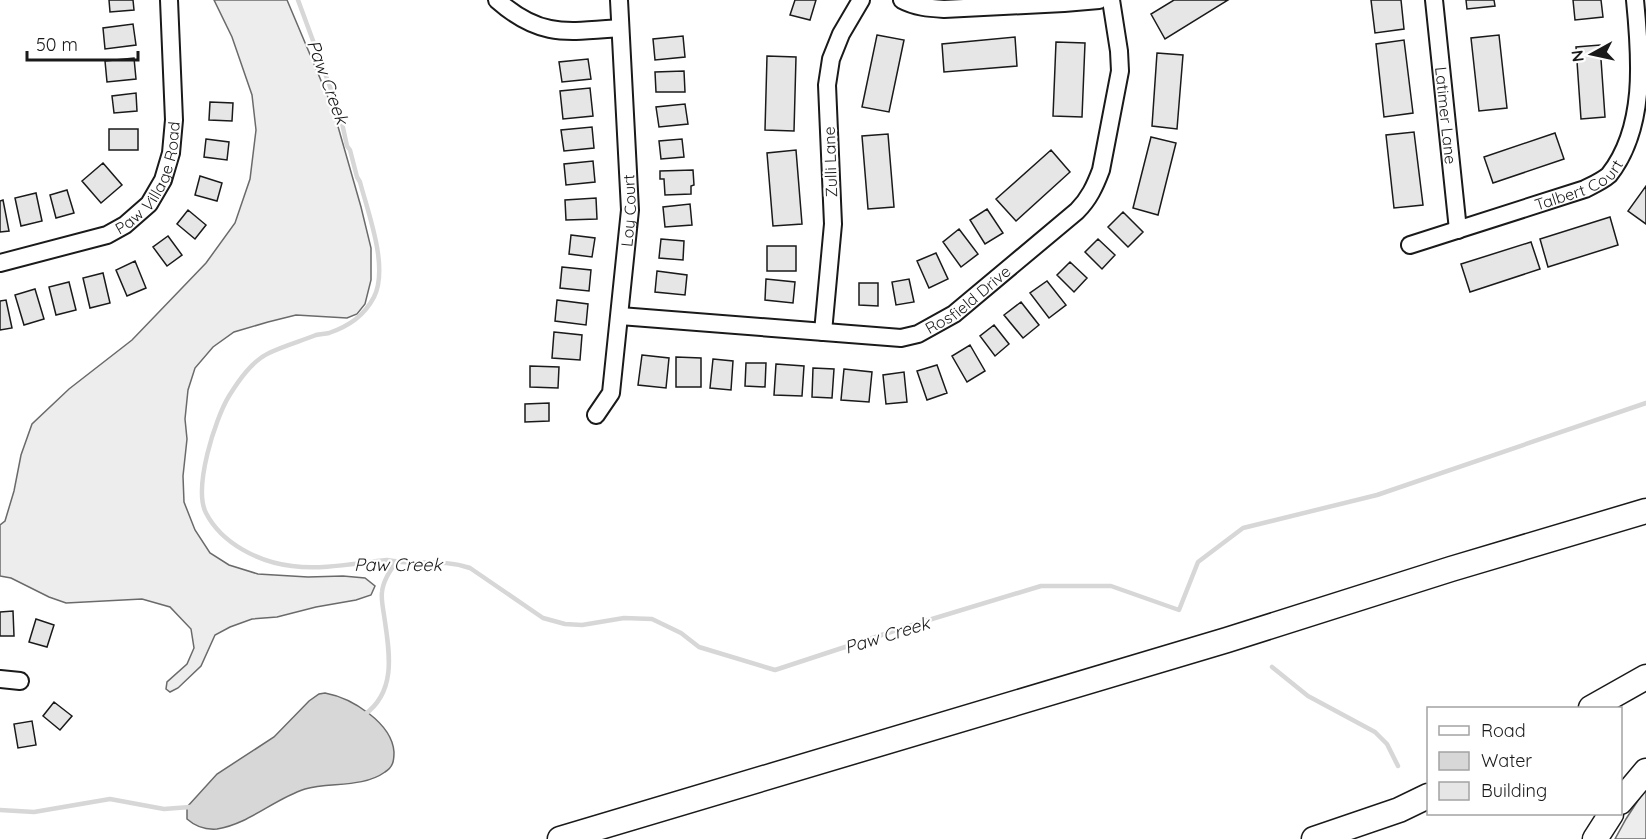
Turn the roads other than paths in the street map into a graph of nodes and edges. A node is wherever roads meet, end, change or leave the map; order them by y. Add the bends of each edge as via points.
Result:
1 (169, 0) edge
2 (497, 0) edge
3 (619, 0) edge
4 (861, 0) edge
5 (902, 0) edge
6 (1099, 0) edge
7 (1111, 0) edge
8 (1434, 0) edge
9 (1635, 0) edge
10 (620, 28) junction
11 (1458, 230) junction
12 (1410, 245) dead end
13 (0, 263) edge
14 (620, 316) junction
15 (823, 332) junction
16 (597, 415) dead end
17 (1646, 511) edge
18 (1646, 677) edge
19 (0, 679) edge
20 (20, 681) dead end
21 (1593, 707) edge
22 (1646, 771) edge
23 (1427, 796) edge
24 (1622, 800) edge
25 (1611, 815) edge
26 (560, 839) edge
27 (1314, 839) edge
28 (1594, 839) edge

1 - 13 street, Paw Village Road via 174,120 171,153 163,180 149,204 106,235
2 - 10 street via 522,20 557,31
3 - 10 street, Loy Court
4 - 15 street, Zulli Lane via 841,34 827,85 833,224
5 - 6 street via 944,9
7 - 15 street, Rosfield Drive via 1119,51 1118,86 1101,170 1087,201 954,314 918,334 901,338
8 - 11 street, Latimer Lane
9 - 11 street, Talbert Court via 1644,101 1634,140 1624,158 1608,176 1585,189
10 - 14 street, Loy Court via 630,210
11 - 12 street, Talbert Court
14 - 15 street, Rosfield Drive
14 - 16 street, Loy Court via 611,393
17 - 26 highway
18 - 21 highway
19 - 20 street
22 - 24 highway
23 - 27 highway via 1400,810
25 - 28 highway

